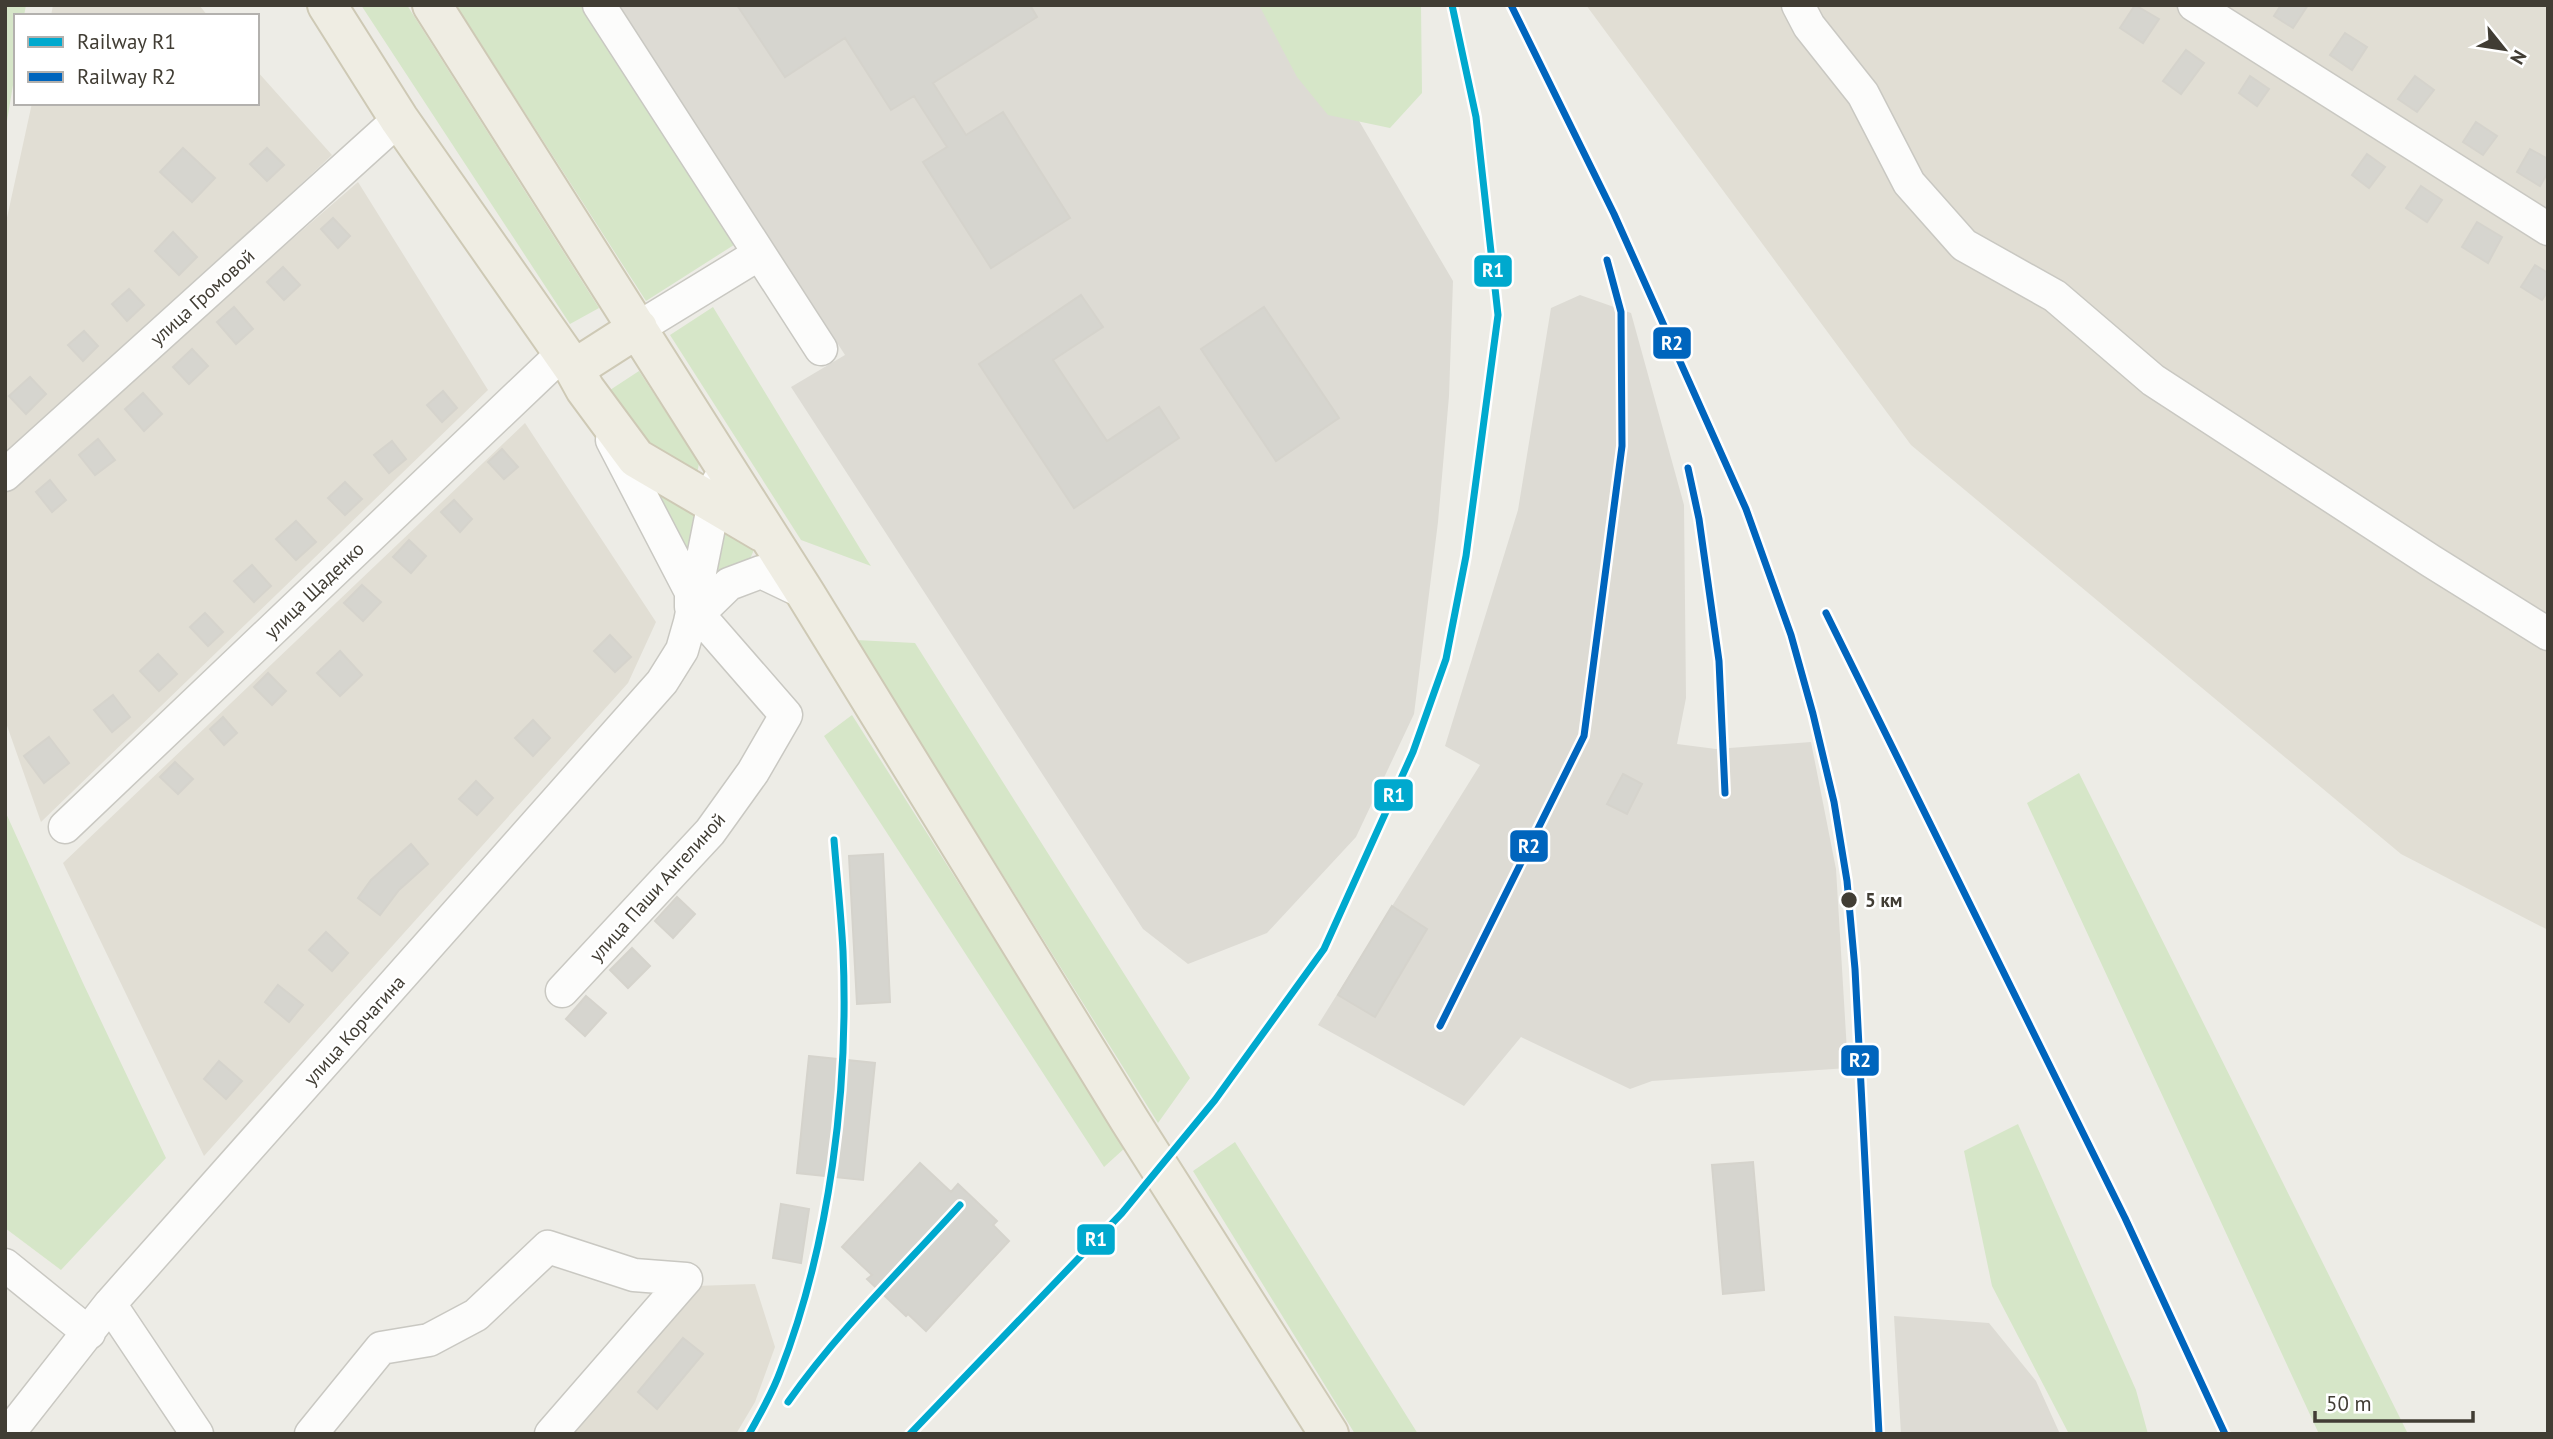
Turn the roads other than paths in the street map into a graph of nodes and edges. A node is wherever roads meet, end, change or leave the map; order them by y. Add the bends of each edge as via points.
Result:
1 (327, 5) edge
2 (432, 5) edge
3 (598, 5) edge
4 (1798, 5) edge
5 (2194, 5) edge
6 (399, 119) junction
7 (2548, 229) edge
8 (759, 254) junction
9 (638, 328) junction
10 (821, 349) dead end
11 (574, 370) junction
12 (722, 462) junction
13 (5, 475) edge
14 (714, 503) junction
15 (769, 536) junction
16 (805, 593) junction
17 (694, 618) junction
18 (2548, 634) edge
19 (65, 827) dead end
20 (562, 991) dead end
21 (5, 1265) edge
22 (110, 1304) junction
23 (89, 1333) junction
24 (1327, 1432) edge
25 (8, 1434) edge
26 (197, 1434) edge
27 (311, 1434) edge
28 (551, 1434) edge

1 - 6 main road
2 - 9 main road
3 - 8 street
4 - 18 street via 1809,26 1863,93 1909,183 1964,245 2055,296 2153,380
5 - 7 street
6 - 11 main road
6 - 13 street, улица Громовой
8 - 9 street
8 - 10 street
9 - 11 main road
9 - 12 main road
11 - 14 main road via 636,457
11 - 17 street via 691,592
11 - 19 street, улица Щаденко
12 - 14 street
12 - 15 main road
14 - 15 main road
14 - 17 street
15 - 16 main road
16 - 17 street via 761,572 729,584
16 - 24 main road via 1129,1121
17 - 20 street, улица Паши Ангелиной via 786,715 710,832
17 - 22 street, улица Корчагина via 682,650 662,682
21 - 23 street
22 - 23 street, улица Корчагина
22 - 26 street
23 - 25 street, улица Корчагина
27 - 28 street via 381,1348 429,1340 476,1315 548,1247 634,1275 685,1279

